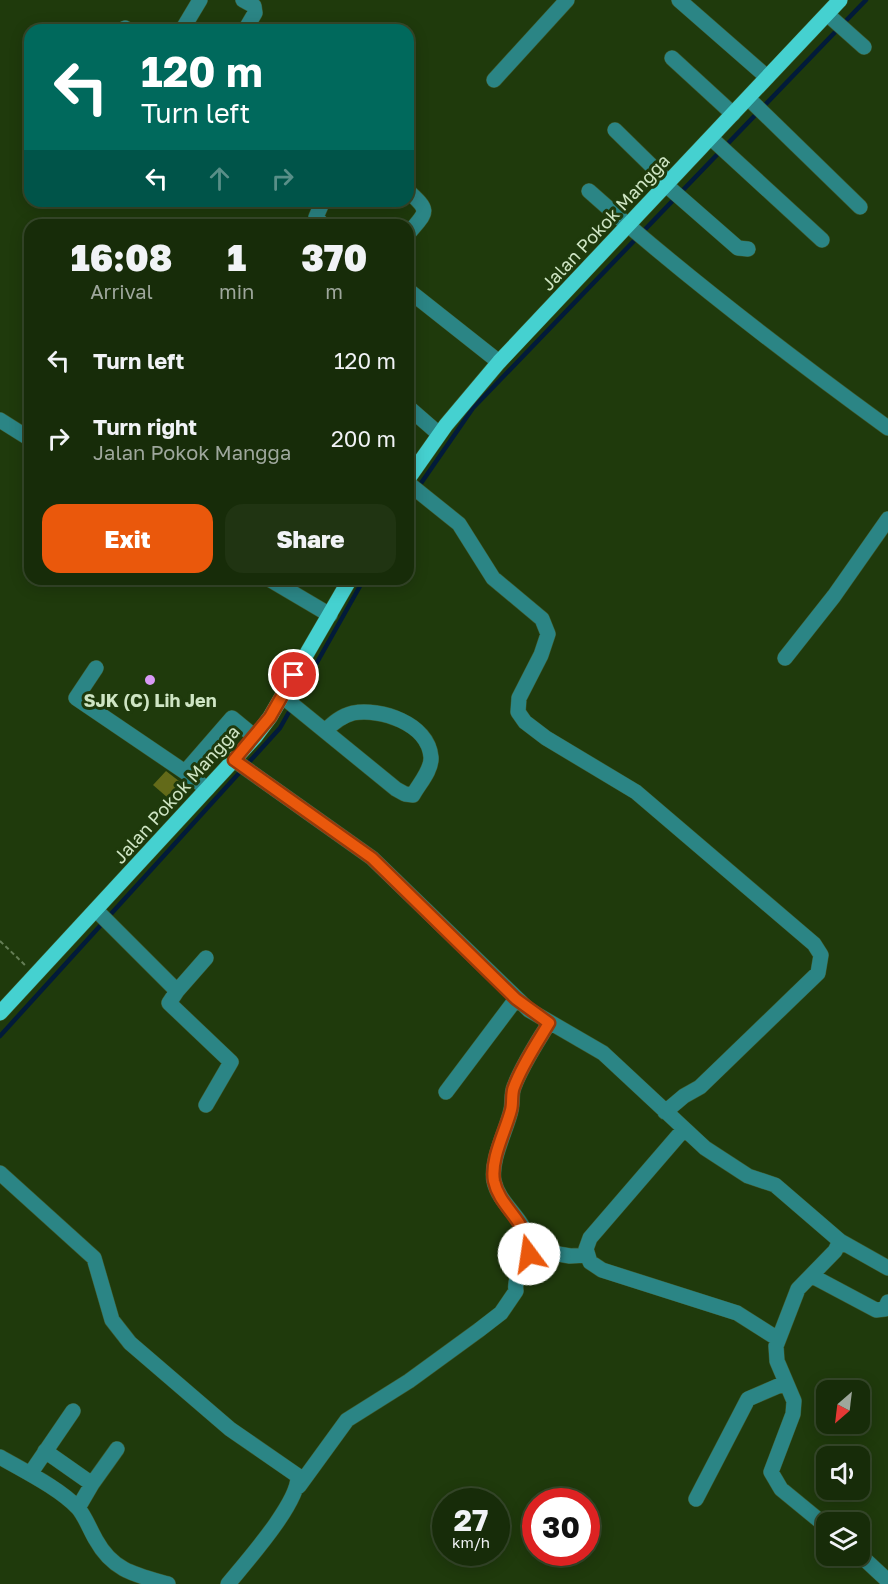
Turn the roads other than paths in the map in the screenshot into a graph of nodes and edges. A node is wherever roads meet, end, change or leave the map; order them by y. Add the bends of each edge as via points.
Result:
1 (200, 0) edge
2 (243, 0) edge
3 (567, 0) edge
4 (679, 0) edge
5 (840, 0) edge
6 (827, 14) junction
7 (186, 24) edge
8 (249, 24) edge
9 (864, 47) dead end
10 (672, 58) dead end
11 (767, 77) junction
12 (494, 80) dead end
13 (756, 106) junction
14 (733, 114) junction
15 (615, 130) dead end
16 (719, 146) junction
17 (673, 190) junction
18 (589, 191) dead end
19 (414, 196) edge
20 (860, 207) dead end
21 (414, 226) edge
22 (636, 233) junction
23 (822, 240) dead end
24 (748, 249) dead end
25 (414, 295) edge
26 (499, 362) junction
27 (414, 412) edge
28 (0, 420) edge
29 (888, 428) edge
30 (440, 434) junction
31 (24, 435) edge
32 (414, 475) edge
33 (414, 487) edge
34 (888, 519) edge
35 (279, 585) edge
36 (347, 585) edge
37 (330, 615) junction
38 (785, 658) dead end
39 (96, 668) dead end
40 (290, 702) junction
41 (325, 731) junction
42 (255, 737) junction
43 (242, 765) junction
44 (185, 772) junction
45 (207, 789) junction
46 (96, 910) junction
47 (206, 958) dead end
48 (177, 991) junction
49 (516, 999) junction
50 (0, 1013) edge
51 (549, 1023) junction
52 (446, 1092) dead end
53 (206, 1105) dead end
54 (665, 1112) junction
55 (684, 1129) junction
56 (0, 1173) edge
57 (840, 1241) junction
58 (529, 1250) junction
59 (588, 1255) junction
60 (888, 1268) edge
61 (812, 1276) junction
62 (888, 1302) edge
63 (778, 1339) junction
64 (785, 1383) junction
65 (74, 1411) dead end
66 (117, 1449) dead end
67 (45, 1451) junction
68 (0, 1457) edge
69 (30, 1474) junction
70 (92, 1484) junction
71 (299, 1486) junction
72 (696, 1499) dead end
73 (78, 1508) junction
74 (816, 1518) edge
75 (870, 1563) edge
76 (886, 1576) edge
77 (168, 1584) edge
78 (228, 1584) edge

1 - 7 street
2 - 8 street via 254,6
3 - 12 street
4 - 11 street
5 - 6 main road, Jalan Pokok Mangga
6 - 9 street
6 - 11 main road, Jalan Pokok Mangga
10 - 14 street
11 - 13 main road, Jalan Pokok Mangga
13 - 14 main road, Jalan Pokok Mangga
13 - 20 street
14 - 16 main road, Jalan Pokok Mangga
15 - 17 street
16 - 17 main road, Jalan Pokok Mangga
16 - 23 street
17 - 22 main road, Jalan Pokok Mangga
17 - 24 street via 738,248
18 - 22 street
19 - 21 street via 425,209
22 - 26 main road, Jalan Pokok Mangga
22 - 29 street via 784,353
25 - 26 street
26 - 30 main road, Jalan Pokok Mangga
27 - 30 street
28 - 31 street
30 - 32 main road, Jalan Pokok Mangga
33 - 54 street via 459,524 493,578 542,619 548,634 542,655 519,699 518,712 525,722 636,792 814,944 821,955 818,973 700,1087
34 - 38 street
35 - 37 street
36 - 37 main road, Jalan Pokok Mangga
37 - 40 main road, Jalan Pokok Mangga
39 - 44 street via 75,698
40 - 41 street
40 - 42 main road, Jalan Pokok Mangga
41 - 41 street via 405,794 413,795 429,768 431,756 424,740 408,723 369,712 336,720
42 - 43 main road, Jalan Pokok Mangga
42 - 44 street via 232,718
43 - 45 main road, Jalan Pokok Mangga
43 - 49 street via 372,858
44 - 45 street
45 - 46 main road, Jalan Pokok Mangga
46 - 48 street
46 - 50 main road, Jalan Pokok Mangga
47 - 48 street
48 - 53 street via 169,1003 231,1062
49 - 51 street
49 - 52 street
51 - 54 street via 603,1053
51 - 58 street via 513,1089 494,1180 501,1198 522,1225
54 - 55 street
55 - 57 street via 748,1176 775,1185
55 - 59 street via 590,1238
56 - 71 street via 94,1258 112,1320 120,1333 230,1429 298,1476
57 - 60 street
57 - 61 street via 836,1251
58 - 59 street
58 - 71 street via 514,1280 516,1291 501,1313 409,1381 347,1420
59 - 63 street via 590,1262 602,1270 737,1313
61 - 62 street via 876,1310 885,1309
61 - 63 street via 798,1289
63 - 64 street via 777,1362
64 - 72 street via 748,1399
64 - 74 street via 794,1401 793,1414 771,1472 781,1489
65 - 67 street
66 - 70 street
67 - 69 street
67 - 70 street
68 - 69 street
69 - 73 street
70 - 73 street
71 - 78 street
73 - 77 street via 104,1555 117,1566
75 - 76 street

